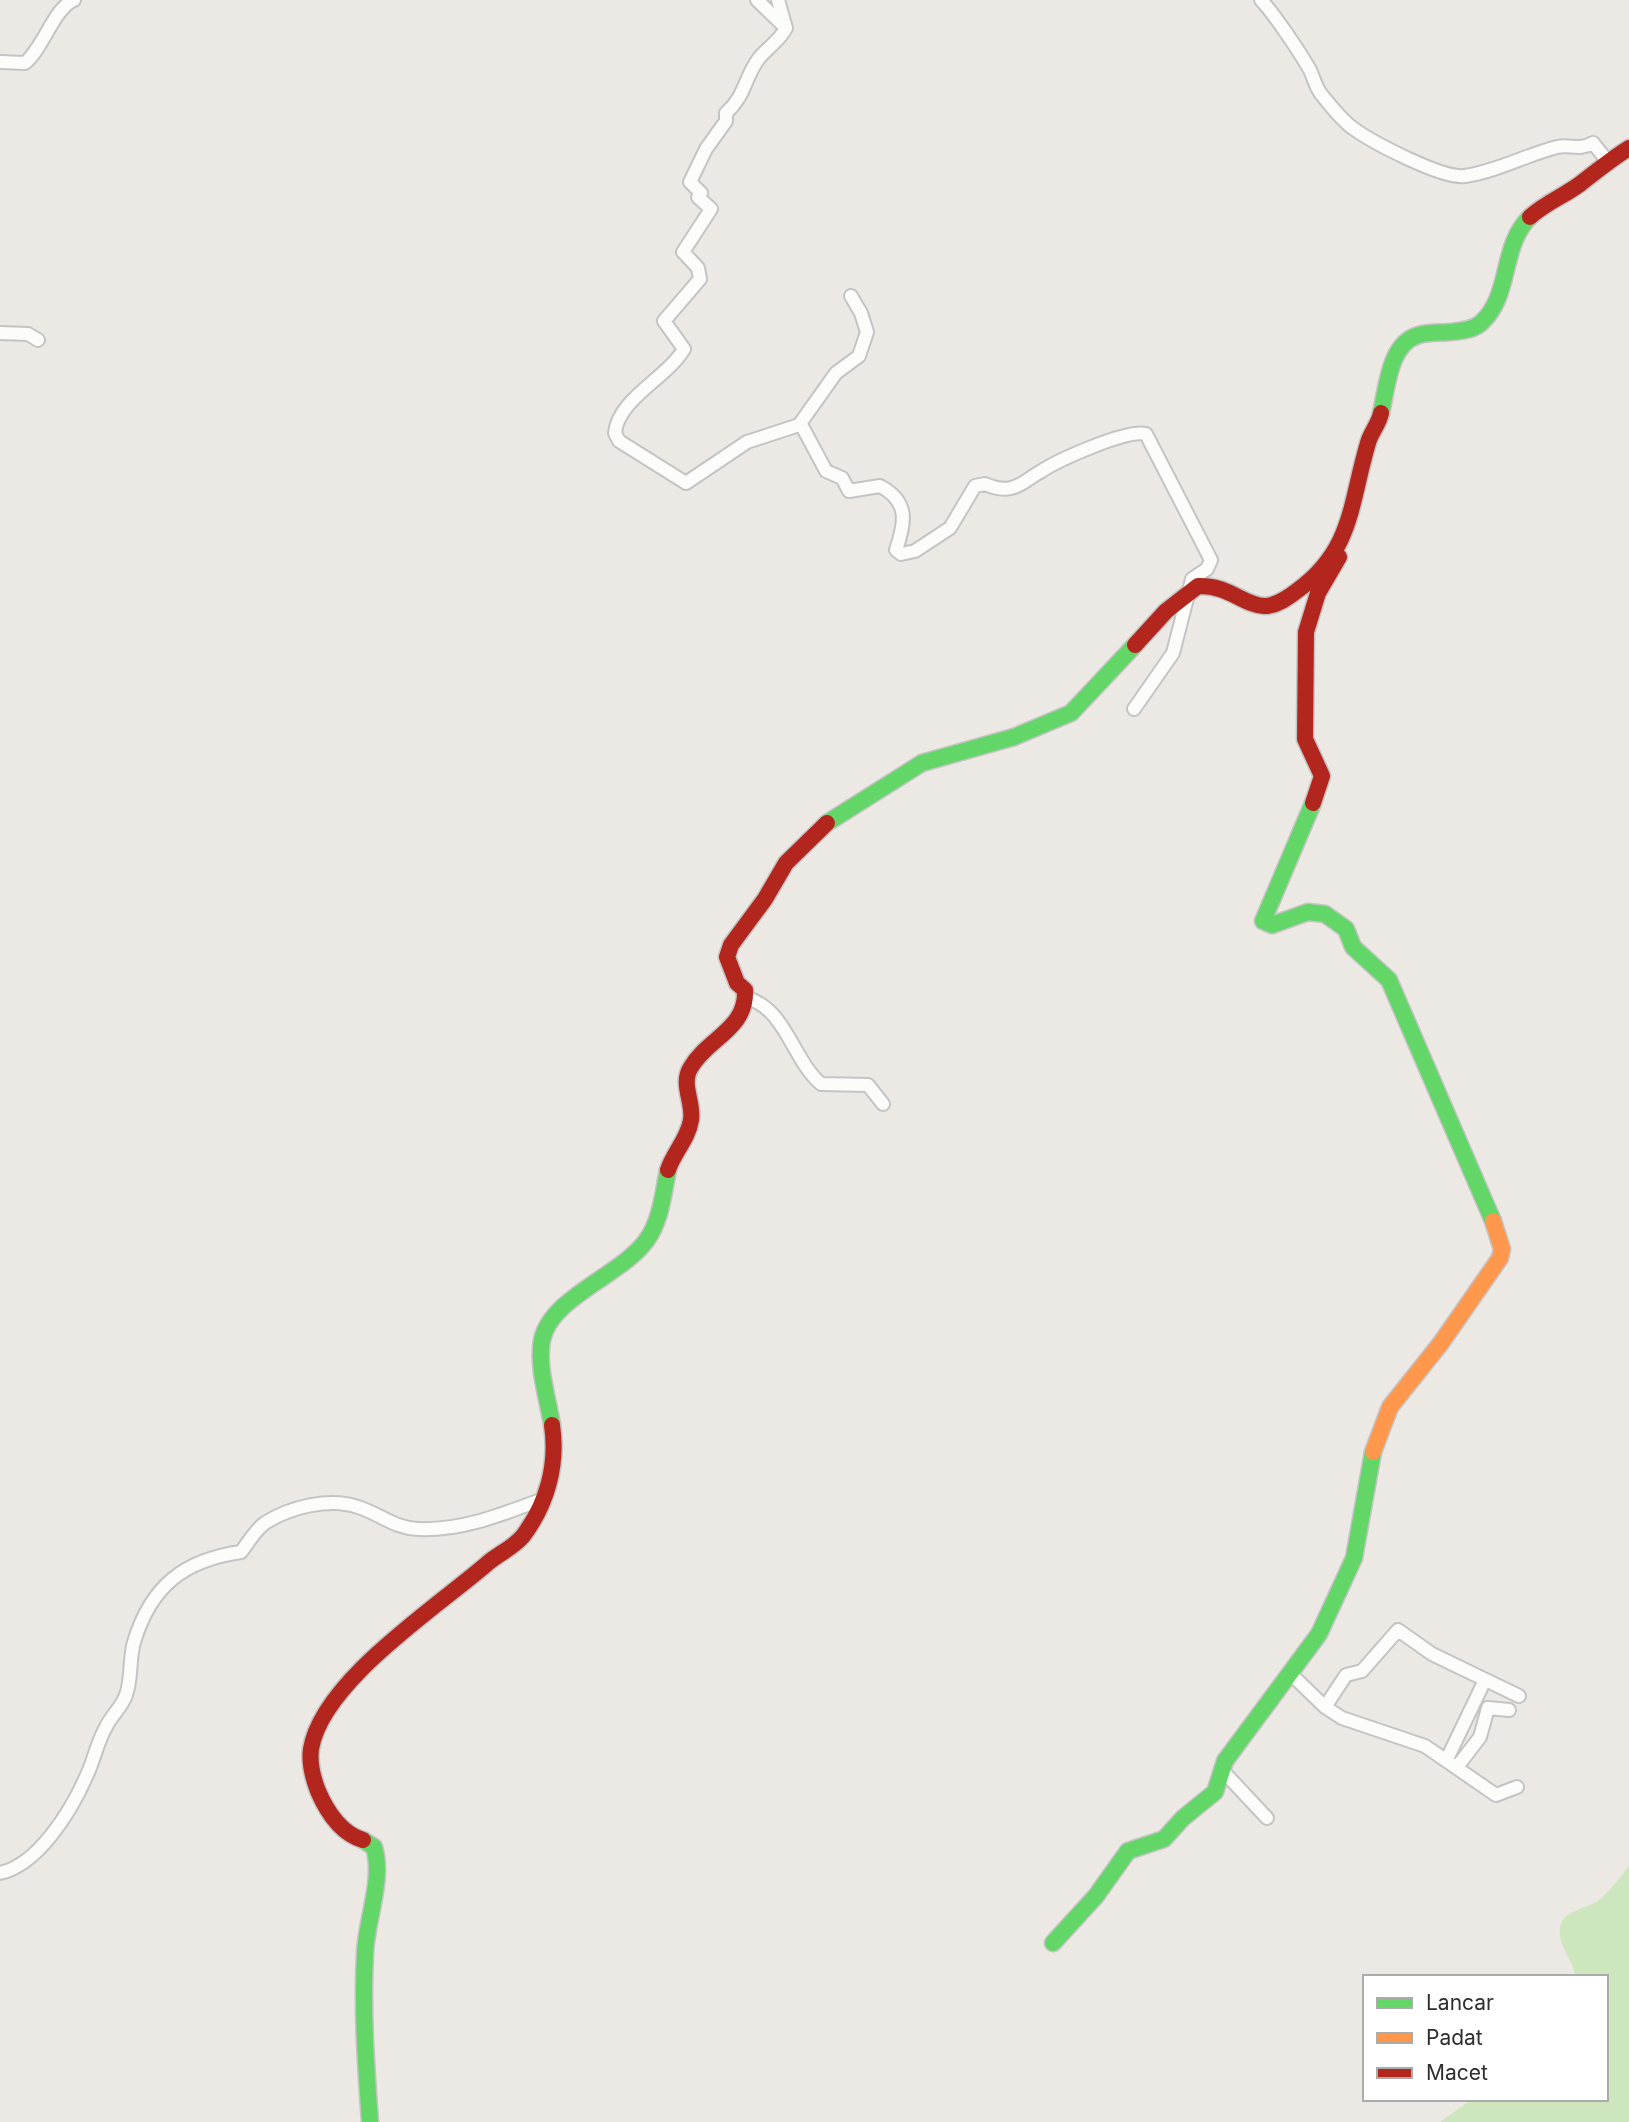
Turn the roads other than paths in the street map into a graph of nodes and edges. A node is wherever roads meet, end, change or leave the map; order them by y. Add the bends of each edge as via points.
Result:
1 (74, 0) edge
2 (757, 0) edge
3 (778, 0) edge
4 (1261, 0) edge
5 (786, 27) junction
6 (0, 62) edge
7 (1629, 148) edge
8 (1609, 163) junction
9 (851, 296) dead end
10 (0, 333) edge
11 (38, 340) dead end
12 (799, 425) junction
13 (1341, 545) junction
14 (1188, 593) junction
15 (1134, 709) dead end
16 (747, 998) junction
17 (883, 1104) dead end
18 (543, 1499) junction
19 (1292, 1675) junction
20 (1485, 1680) junction
21 (1519, 1696) dead end
22 (1325, 1707) junction
23 (1509, 1710) dead end
24 (1452, 1763) junction
25 (1221, 1769) junction
26 (1517, 1787) dead end
27 (1267, 1818) dead end
28 (0, 1873) edge
29 (1053, 1943) dead end
30 (370, 2122) edge

1 - 6 street via 61,9 33,56 25,62
2 - 5 street
3 - 5 street
4 - 8 street via 1342,119 1415,161 1462,176 1507,167 1557,147 1579,149 1593,143
5 - 12 street via 782,37 759,57 739,101 726,113 726,121 690,182 711,209 683,252 698,268 700,279 664,321 684,349 659,379 643,389 619,419 615,433 619,441 686,483 747,442
7 - 8 street
8 - 13 street via 1525,222 1512,246 1499,300 1480,324 1463,331 1418,335 1402,344 1391,367 1380,418 1369,439
9 - 12 street via 867,332 859,356 836,373
10 - 11 street via 28,334
12 - 14 street via 826,471 842,478 849,491 880,486 893,499 904,514 896,550 901,554 915,551 950,528 975,486 1010,488 1108,441 1143,433 1211,561 1192,579
13 - 14 street via 1281,602 1256,605 1215,585 1198,586
13 - 19 street via 1306,632 1305,739 1322,776 1304,830 1263,922 1272,925 1299,914 1325,914 1346,929 1353,947 1389,979 1458,1132 1502,1250 1448,1332 1390,1407 1373,1453 1354,1558 1319,1634
14 - 15 street via 1173,653
14 - 16 street via 1140,636 1071,713 1014,737 922,763 862,797 813,834 786,863 731,945 729,967
16 - 17 street via 772,1012 821,1084 869,1085
16 - 18 street via 733,1024 690,1068 686,1092 692,1105 691,1121 668,1169 652,1233 639,1250 546,1330 540,1348 555,1453
18 - 28 street via 474,1523 419,1529 394,1525 358,1507 332,1502 290,1512 264,1524 241,1552 212,1556 174,1574 145,1616 134,1642 126,1696 105,1728 81,1787 43,1846 15,1870
18 - 30 street via 522,1537 470,1582 398,1633 334,1704 312,1744 312,1773 323,1802 340,1827 374,1848 366,1939
19 - 22 street
19 - 25 street
20 - 21 street
20 - 22 street via 1432,1654 1398,1630 1362,1671 1346,1675
20 - 24 street
22 - 24 street via 1357,1725 1425,1746
23 - 24 street via 1488,1708 1480,1737
24 - 26 street via 1496,1796
25 - 27 street
25 - 29 street via 1215,1791 1164,1839 1128,1851 1096,1896

